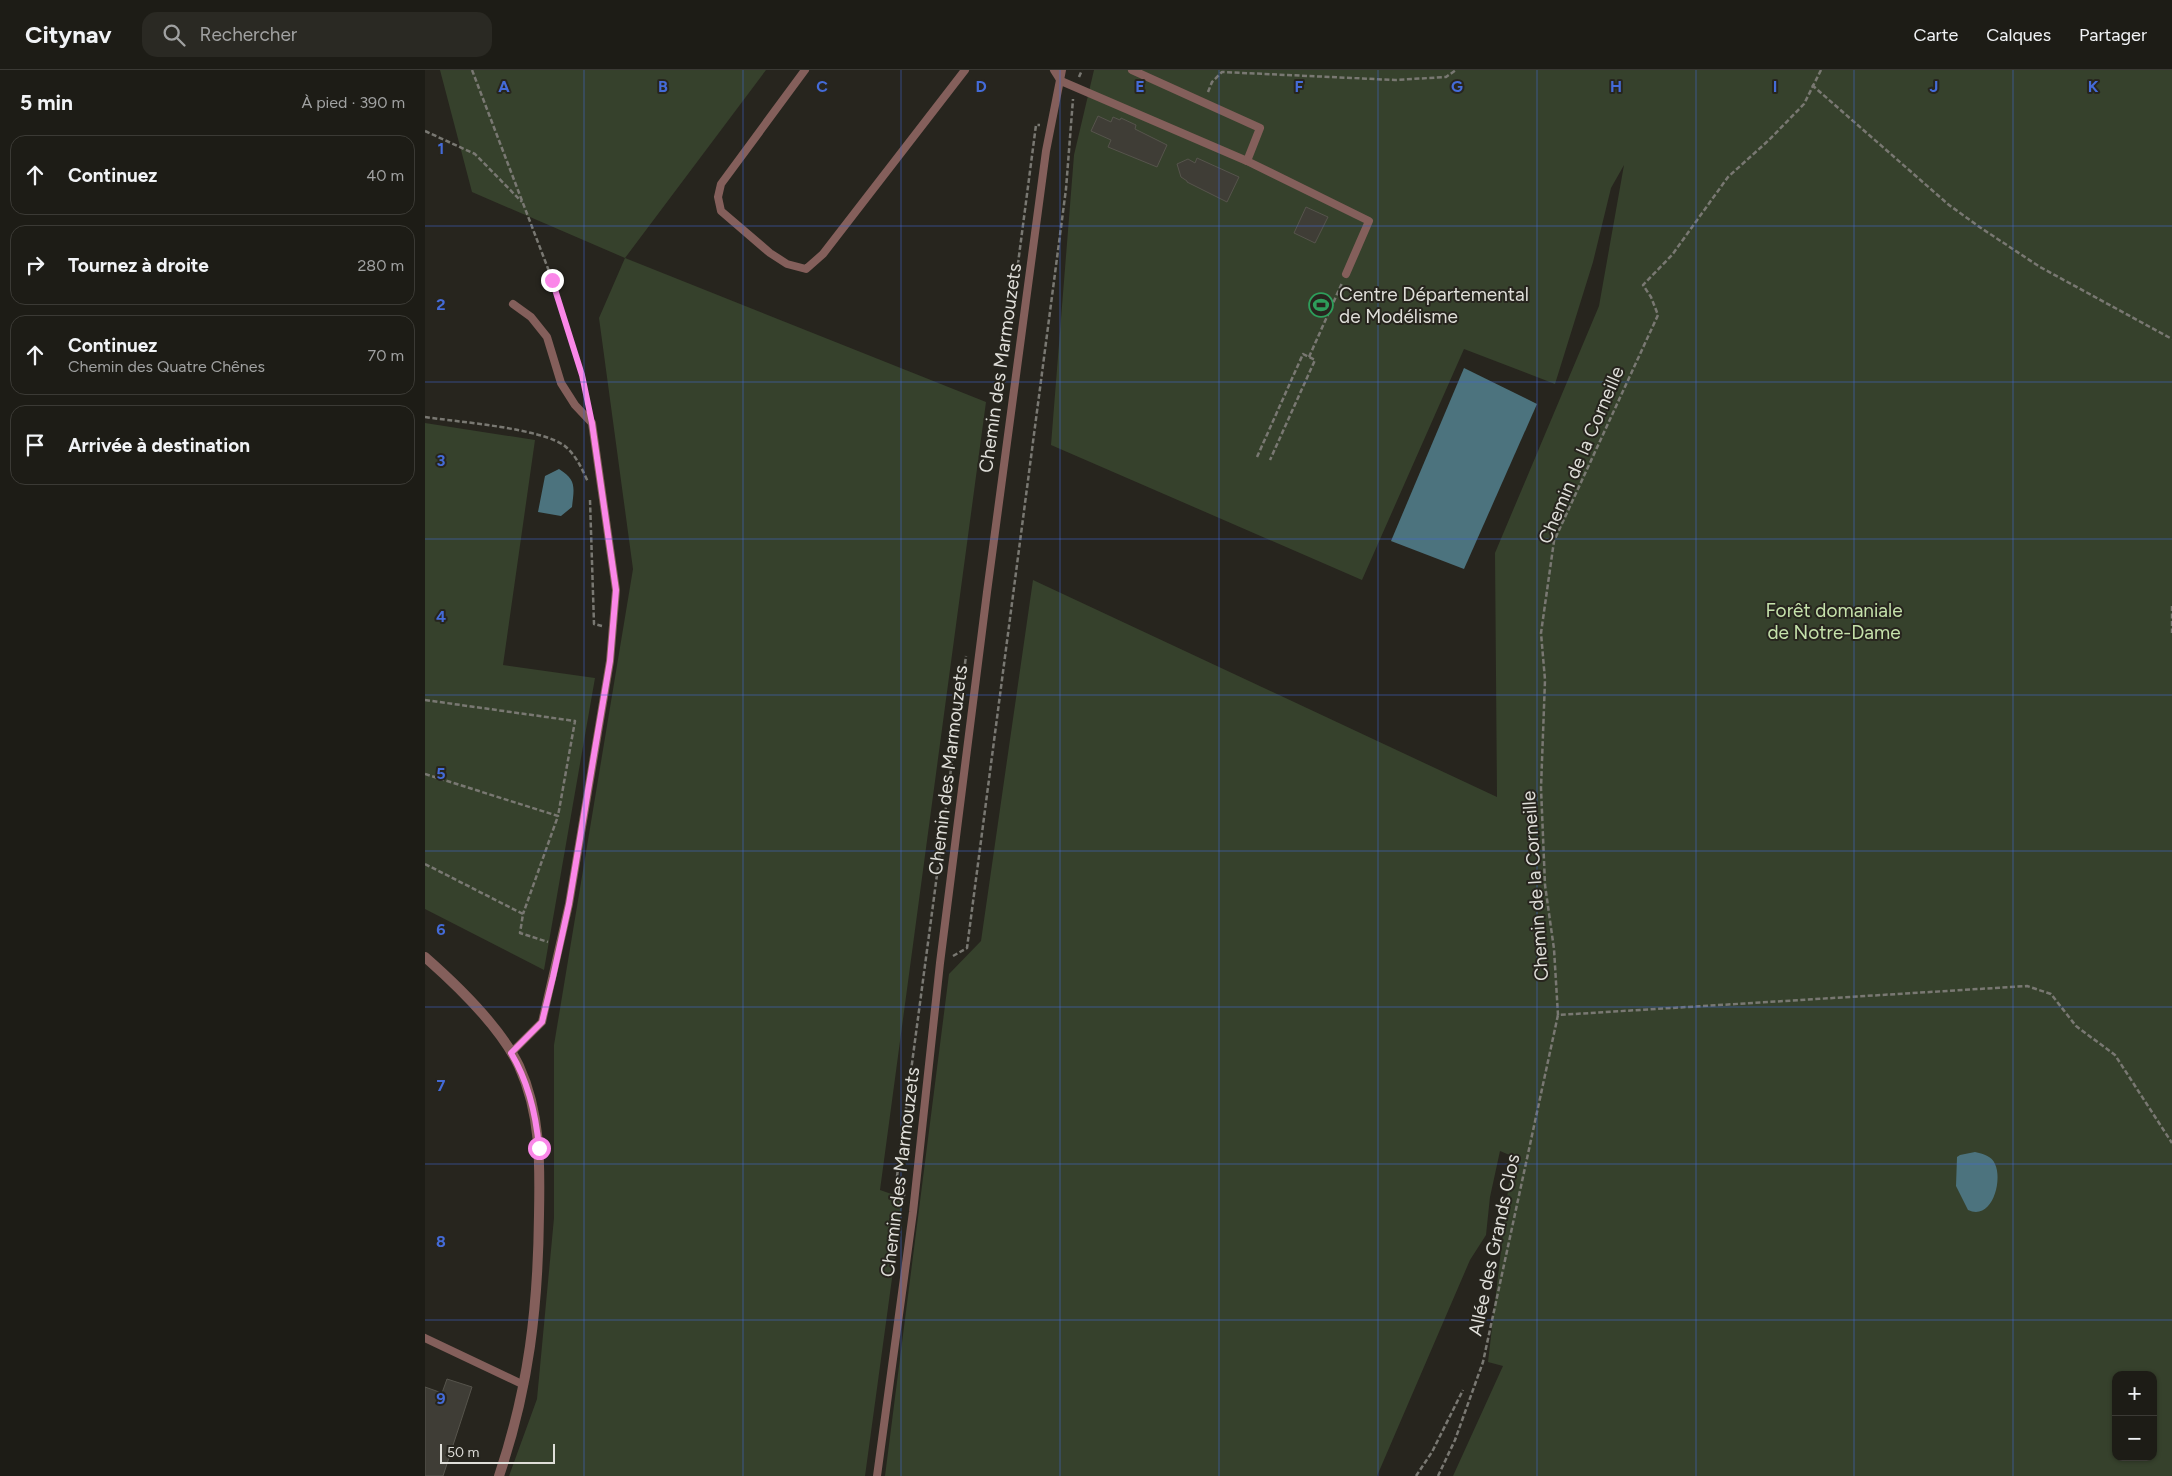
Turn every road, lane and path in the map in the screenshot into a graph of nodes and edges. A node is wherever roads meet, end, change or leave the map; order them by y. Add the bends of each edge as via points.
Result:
1 (472, 70) edge
2 (805, 70) edge
3 (965, 70) edge
4 (1054, 70) edge
5 (1062, 70) edge
6 (1076, 70) edge
7 (1132, 70) edge
8 (1456, 70) edge
9 (1821, 70) edge
10 (1061, 81) junction
11 (1812, 85) junction
12 (1074, 87) junction
13 (1203, 103) junction
14 (425, 131) edge
15 (1247, 161) junction
16 (523, 203) junction
17 (1346, 274) joint
18 (513, 304) dead end
19 (2172, 339) edge
20 (1309, 357) junction
21 (425, 417) edge
22 (592, 423) junction
23 (1257, 457) dead end
24 (1270, 460) dead end
25 (589, 485) dead end
26 (590, 494) dead end
27 (2172, 606) edge
28 (613, 630) junction
29 (2172, 633) edge
30 (425, 700) edge
31 (425, 774) edge
32 (558, 816) junction
33 (425, 864) edge
34 (523, 914) junction
35 (559, 945) junction
36 (425, 958) edge
37 (940, 963) junction
38 (1558, 1015) junction
39 (511, 1053) junction
40 (2172, 1143) edge
41 (425, 1338) edge
42 (524, 1385) junction
43 (1463, 1390) dead end
44 (499, 1476) edge
45 (877, 1476) edge
46 (1415, 1476) edge
47 (1438, 1476) edge

1 - 16 path
2 - 3 lane via 721,184 718,197 721,211 741,229 787,264 806,269 823,254
4 - 10 lane
5 - 10 lane, Chemin des Marmouzets
6 - 12 path
7 - 13 lane
8 - 13 path via 1446,77 1395,80 1222,72 1212,82
9 - 11 path, Chemin de la Corneille
10 - 12 lane
10 - 37 lane, Chemin des Marmouzets via 1046,151
11 - 19 path via 1949,205 1981,228 2039,267
11 - 38 path, Chemin de la Corneille via 1804,104 1728,177 1672,255 1643,285 1658,315 1554,541 1541,633 1545,680 1541,788 1545,885 1554,949
12 - 15 lane
12 - 37 path via 1066,189 967,948
13 - 15 lane via 1260,128
14 - 16 path via 475,154
15 - 17 lane via 1369,220
16 - 22 path via 561,308 582,375
17 - 20 path
18 - 22 lane via 531,317 547,337 561,383
20 - 23 path via 1303,354
20 - 24 path via 1315,360
21 - 25 path via 545,435 565,446 577,458
22 - 28 lane via 616,590
26 - 28 path via 594,624
27 - 29 path
28 - 35 lane via 569,904
30 - 32 path via 575,721
31 - 32 path
32 - 34 path
33 - 34 path
34 - 35 path via 520,933
35 - 39 lane via 542,1022
36 - 39 street via 479,1011
37 - 45 lane, Chemin des Marmouzets via 913,1212
38 - 40 path via 2027,986 2051,994 2076,1026 2115,1055
38 - 47 path, Allée des Grands Clos via 1483,1362 1455,1440
39 - 42 street via 530,1094 539,1148 537,1292
41 - 42 lane
42 - 44 street
43 - 46 path via 1432,1452

